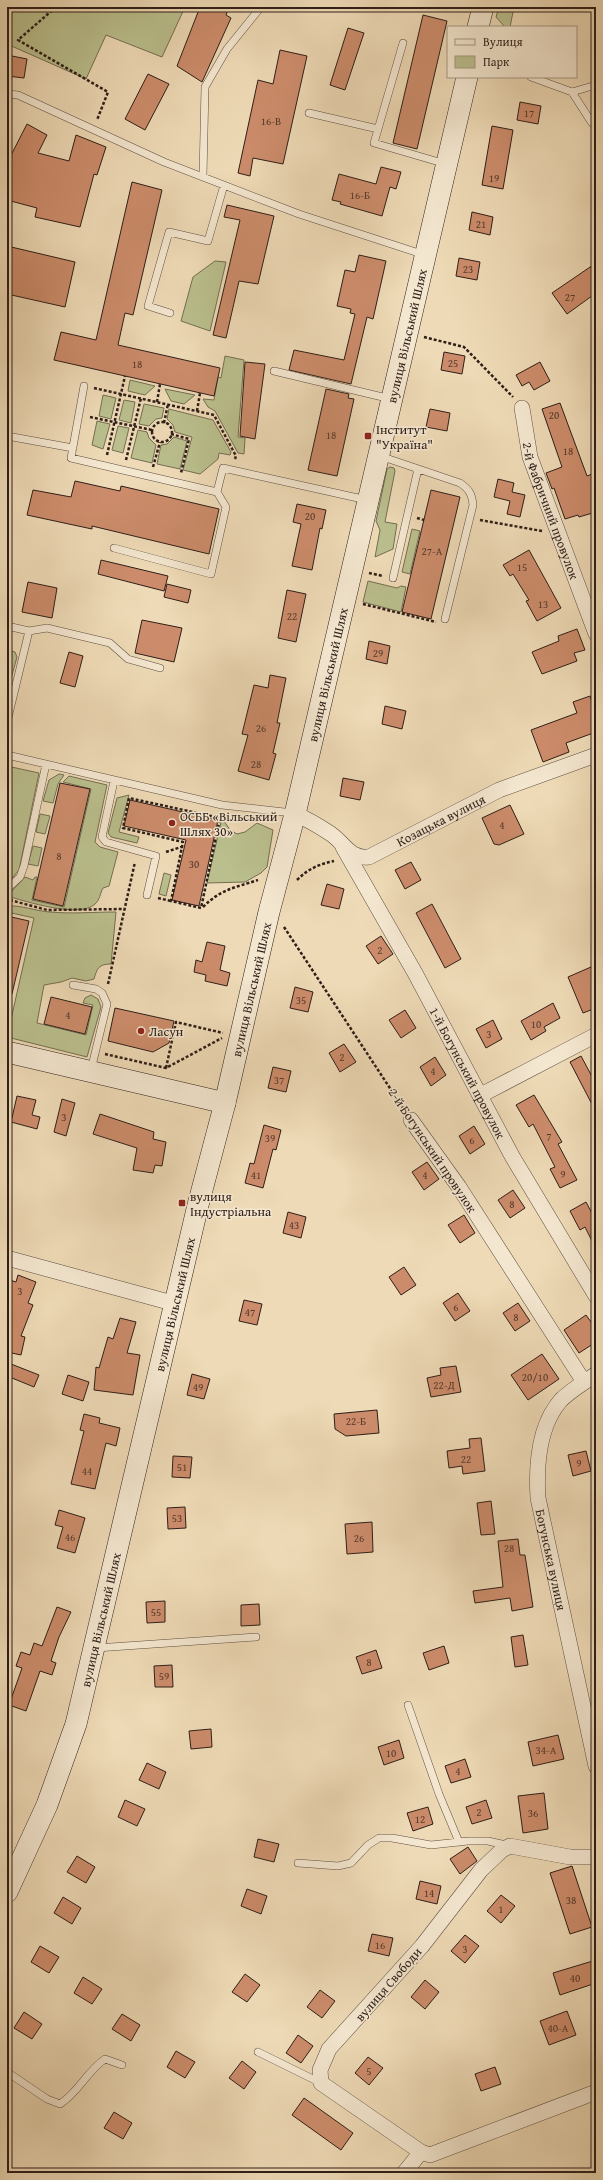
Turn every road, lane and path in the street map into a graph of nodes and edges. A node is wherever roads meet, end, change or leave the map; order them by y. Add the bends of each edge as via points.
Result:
1 (56, 7) edge
2 (261, 7) edge
3 (483, 7) edge
4 (478, 26) edge
5 (403, 43) dead end
6 (467, 78) edge
7 (534, 78) edge
8 (596, 85) edge
9 (572, 92) junction
10 (7, 94) edge
11 (309, 113) dead end
12 (596, 122) edge
13 (94, 128) junction
14 (378, 128) junction
15 (446, 164) junction
16 (203, 176) junction
17 (224, 185) junction
18 (425, 255) junction
19 (170, 313) dead end
20 (407, 333) junction
21 (274, 371) dead end
22 (125, 376) dead end
23 (160, 384) dead end
24 (84, 386) joint
25 (200, 393) dead end
26 (121, 394) junction
27 (141, 398) junction
28 (392, 399) junction
29 (157, 402) junction
30 (168, 404) junction
31 (522, 408) joint
32 (197, 411) junction
33 (79, 415) junction
34 (115, 422) junction
35 (164, 422) junction
36 (134, 426) junction
37 (152, 430) junction
38 (171, 434) junction
39 (7, 436) edge
40 (160, 442) junction
41 (73, 448) junction
42 (378, 455) junction
43 (105, 466) junction
44 (418, 469) junction
45 (233, 470) junction
46 (124, 471) junction
47 (151, 477) junction
48 (178, 483) junction
49 (217, 492) junction
50 (367, 500) junction
51 (470, 518) junction
52 (559, 534) junction
53 (114, 548) dead end
54 (393, 578) dead end
55 (358, 603) dead end
56 (445, 619) joint
57 (7, 626) edge
58 (29, 631) junction
59 (596, 634) edge
60 (160, 668) dead end
61 (7, 722) edge
62 (7, 755) edge
63 (596, 755) edge
64 (46, 764) junction
65 (114, 781) junction
66 (222, 805) junction
67 (295, 814) junction
68 (220, 818) junction
69 (184, 845) junction
70 (137, 850) junction
71 (342, 853) junction
72 (156, 856) junction
73 (260, 880) dead end
74 (295, 881) dead end
75 (7, 889) edge
76 (147, 895) dead end
77 (7, 899) edge
78 (201, 908) junction
79 (124, 909) junction
80 (282, 925) dead end
81 (73, 986) dead end
82 (105, 998) junction
83 (596, 1035) edge
84 (7, 1052) edge
85 (92, 1062) junction
86 (166, 1068) junction
87 (481, 1095) junction
88 (225, 1103) junction
89 (411, 1120) joint
90 (7, 1258) edge
91 (596, 1296) edge
92 (176, 1304) junction
93 (590, 1378) edge
94 (256, 1637) dead end
95 (95, 1648) junction
96 (408, 1705) dead end
97 (596, 1766) edge
98 (458, 1842) junction
99 (510, 1846) junction
100 (596, 1857) edge
101 (298, 1863) dead end
102 (7, 1892) edge
103 (258, 2052) dead end
104 (122, 2065) dead end
105 (7, 2072) edge
106 (321, 2083) junction
107 (596, 2092) edge
108 (421, 2152) junction
109 (404, 2173) edge

1 - 13 path via 18,40 108,92
2 - 16 lane via 227,49 205,87
3 - 4 street
5 - 14 lane
6 - 15 street, вулиця Вільський Шлях
7 - 9 lane
8 - 9 lane
9 - 12 lane via 592,123
10 - 13 lane via 18,95
11 - 14 lane
13 - 16 lane via 164,162
14 - 15 lane via 374,143
15 - 18 street, вулиця Вільський Шлях
16 - 17 lane
17 - 18 lane via 299,214
17 - 19 lane via 208,241 169,232 148,306
18 - 20 street, вулиця Вільський Шлях
20 - 28 street, вулиця Вільський Шлях
20 - 31 path via 464,347
21 - 28 lane
22 - 26 path
23 - 29 path
24 - 26 path
24 - 33 lane
25 - 32 path
26 - 27 path
26 - 34 path
27 - 29 path
27 - 36 path
28 - 42 street, вулиця Вільський Шлях
29 - 30 path
30 - 32 path
30 - 35 path
31 - 52 street, 2-й Фабричний провулок via 530,458
32 - 45 path via 214,415 236,456
33 - 34 path
33 - 41 lane
34 - 36 path
34 - 43 path
35 - 37 path via 155,425
35 - 38 path via 170,427
36 - 37 path
36 - 46 path
37 - 40 path via 153,438
38 - 40 path via 167,441
38 - 48 path via 189,439
39 - 41 lane
40 - 47 path
41 - 43 lane via 71,458
42 - 44 lane
42 - 50 street, вулиця Вільський Шлях
43 - 46 lane
44 - 51 lane via 460,483 468,489 473,505
44 - 54 lane
45 - 49 lane via 223,468
45 - 50 lane
46 - 47 lane
47 - 48 lane
48 - 49 lane
49 - 53 lane via 226,507 211,574
50 - 67 street, вулиця Вільський Шлях
51 - 52 path
51 - 56 lane
52 - 59 street, 2-й Фабричний провулок
55 - 56 path via 438,623
57 - 58 lane
58 - 60 lane via 47,628 110,643 128,659
58 - 61 lane
62 - 64 lane
63 - 71 street, Козацька вулиця via 499,790 369,857 361,858
64 - 65 lane
64 - 75 lane via 24,866 20,878
65 - 66 lane
65 - 70 lane via 102,837 106,842
66 - 67 lane
66 - 68 path
67 - 71 street, Козацька вулиця via 333,835
67 - 88 street, вулиця Вільський Шлях via 269,912
68 - 69 path via 129,798 123,828 183,842
68 - 78 path
69 - 72 path
69 - 78 path via 170,901
70 - 72 lane
70 - 79 path
71 - 74 path via 318,864
71 - 87 street, 1-й Богунський провулок
72 - 76 lane
73 - 78 path via 233,886
77 - 79 path via 47,910
79 - 82 path
80 - 89 path, 2-й Богунський провулок
81 - 82 lane via 96,989
82 - 85 lane via 107,1004
83 - 87 street
84 - 85 street
85 - 86 path
85 - 88 street
86 - 86 path via 222,1038 229,1034 176,1022
87 - 91 street, 1-й Богунський провулок via 512,1156
88 - 92 street, вулиця Вільський Шлях via 198,1205
89 - 93 street, 2-й Богунський провулок
90 - 92 street
92 - 95 street, вулиця Вільський Шлях
93 - 97 street, Богунська вулиця via 561,1400 550,1417 538,1454 536,1473 538,1498
94 - 95 lane
95 - 102 street, вулиця Вільський Шлях via 76,1724 60,1772
96 - 98 lane
98 - 99 lane via 488,1842
98 - 101 lane via 431,1845 379,1838 368,1845 351,1863 338,1866
99 - 100 street via 570,1857
99 - 106 street, вулиця Свободи via 502,1850 481,1870 422,1946 329,2049 320,2070
103 - 106 lane
104 - 105 lane via 106,2059 93,2067 71,2097 60,2104 47,2099
106 - 108 street
107 - 108 street via 430,2155
108 - 109 street

